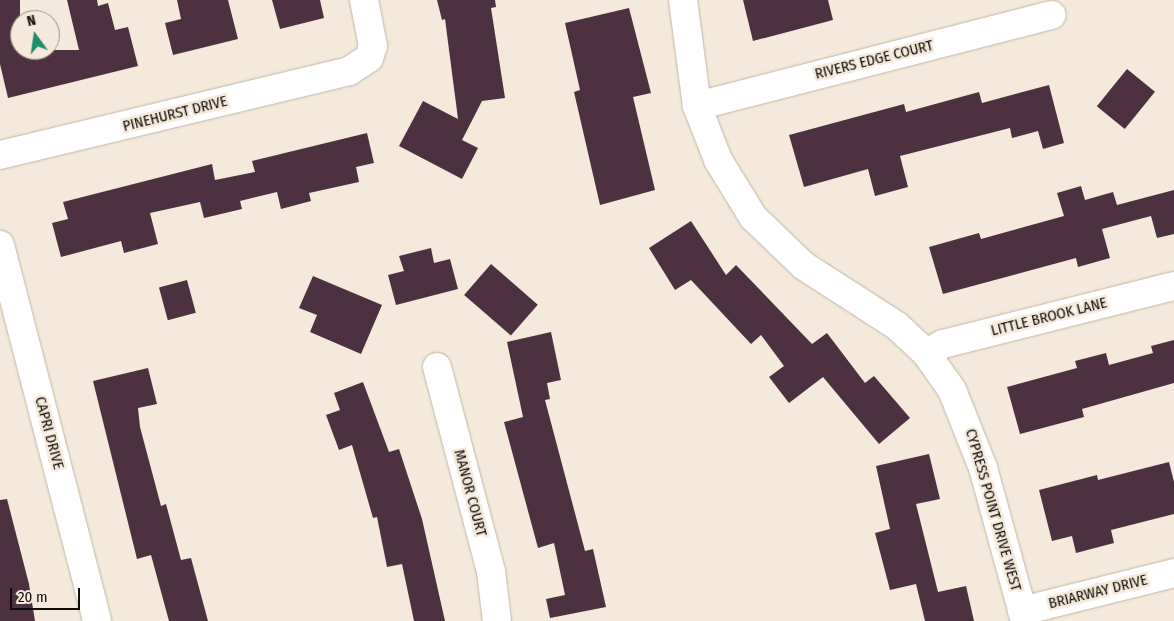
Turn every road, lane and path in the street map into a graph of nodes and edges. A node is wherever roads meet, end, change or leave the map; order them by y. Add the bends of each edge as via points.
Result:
1 (364, 0) edge
2 (683, 0) edge
3 (1051, 15) dead end
4 (697, 106) junction
5 (0, 155) edge
6 (0, 245) edge
7 (1174, 286) edge
8 (926, 353) junction
9 (437, 367) dead end
10 (1174, 572) edge
11 (1024, 616) edge
12 (97, 621) edge
13 (497, 621) edge

1 - 5 street, PINEHURST DRIVE via 373,46 369,58 349,71
2 - 4 street, CYPRESS POINT DRIVE WEST
3 - 4 street, RIVERS EDGE COURT
4 - 8 street, CYPRESS POINT DRIVE WEST via 718,160 753,217 804,266 898,326
6 - 12 street, CAPRI DRIVE
7 - 8 street, LITTLE BROOK LANE via 943,344
8 - 11 street, CYPRESS POINT DRIVE WEST via 952,390 968,423
9 - 13 street, MANOR COURT via 490,571
10 - 11 street, BRIARWAY DRIVE

